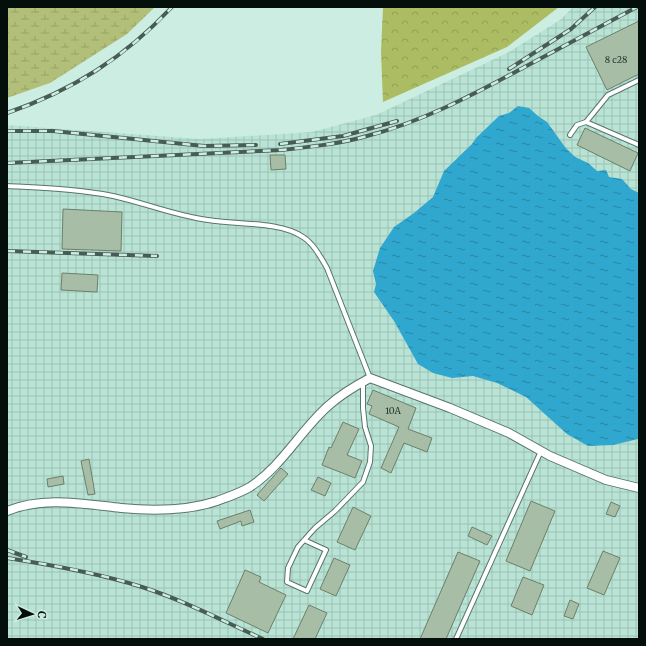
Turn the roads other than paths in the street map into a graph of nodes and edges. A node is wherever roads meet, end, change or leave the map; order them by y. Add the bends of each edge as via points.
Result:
1 (639, 80) edge
2 (586, 122) junction
3 (570, 135) dead end
4 (639, 145) edge
5 (7, 186) edge
6 (367, 379) junction
7 (541, 451) junction
8 (639, 488) edge
9 (7, 511) edge
10 (304, 540) junction
11 (456, 639) edge

1 - 2 lane via 608,95
2 - 3 lane via 578,125
2 - 4 lane
5 - 6 lane via 63,189 113,196 207,220 290,230 304,237 327,268
6 - 7 street via 480,420
6 - 9 street via 328,406 260,479 221,500 181,508 151,510 59,501 32,504
6 - 10 lane via 362,408 371,446 370,462 363,482
7 - 8 street via 606,480
7 - 11 lane
10 - 10 lane via 288,568 287,582 307,591 326,550

